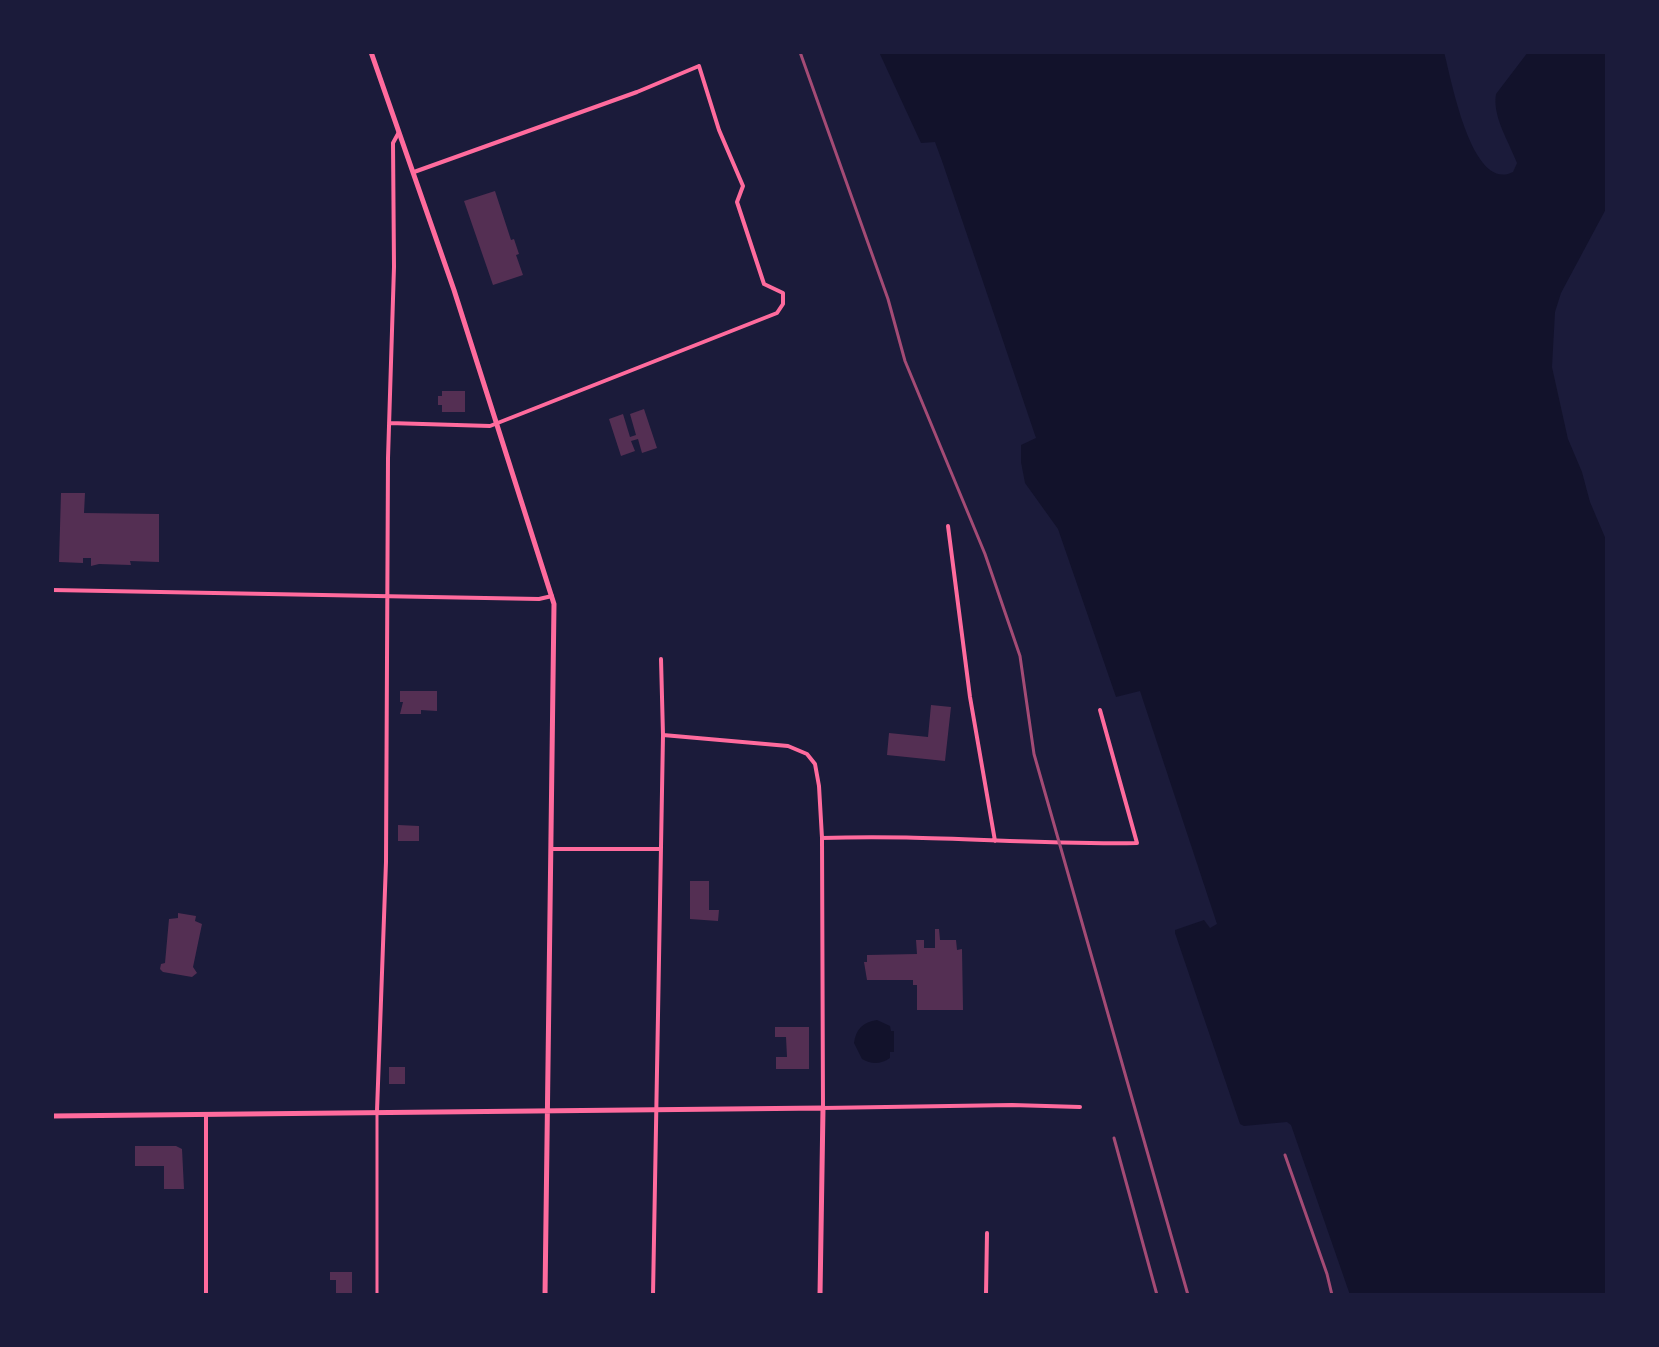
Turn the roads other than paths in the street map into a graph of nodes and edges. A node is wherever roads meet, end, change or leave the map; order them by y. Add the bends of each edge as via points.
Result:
1 (371, 52) edge
2 (399, 132) junction
3 (414, 172) junction
4 (389, 423) junction
5 (497, 423) junction
6 (948, 526) dead end
7 (52, 590) edge
8 (389, 595) junction
9 (552, 596) junction
10 (661, 659) dead end
11 (1100, 710) dead end
12 (663, 735) junction
13 (822, 838) junction
14 (995, 841) junction
15 (551, 849) junction
16 (661, 849) junction
17 (1080, 1107) dead end
18 (823, 1108) junction
19 (656, 1109) junction
20 (377, 1111) junction
21 (547, 1111) junction
22 (206, 1115) junction
23 (52, 1116) edge
24 (987, 1233) dead end
25 (206, 1295) edge
26 (377, 1295) edge
27 (545, 1295) edge
28 (653, 1295) edge
29 (820, 1295) edge
30 (986, 1295) edge

1 - 2 street
2 - 3 street
2 - 4 street via 393,143
3 - 5 street
3 - 5 street via 699,66 743,186 737,202 764,284 783,293 777,313
4 - 5 street
4 - 8 street
5 - 9 street
6 - 14 street
7 - 8 street
8 - 9 street
8 - 20 street
9 - 15 street
10 - 12 street
11 - 14 street via 1137,843
12 - 13 street via 800,749 815,764
12 - 16 street
13 - 14 street
13 - 18 street
15 - 16 street
15 - 21 street
16 - 19 street
17 - 18 street
18 - 19 street
18 - 29 street
19 - 21 street
19 - 28 street
20 - 21 street
20 - 22 street
20 - 26 street
21 - 27 street
22 - 23 street
22 - 25 street
24 - 30 street

